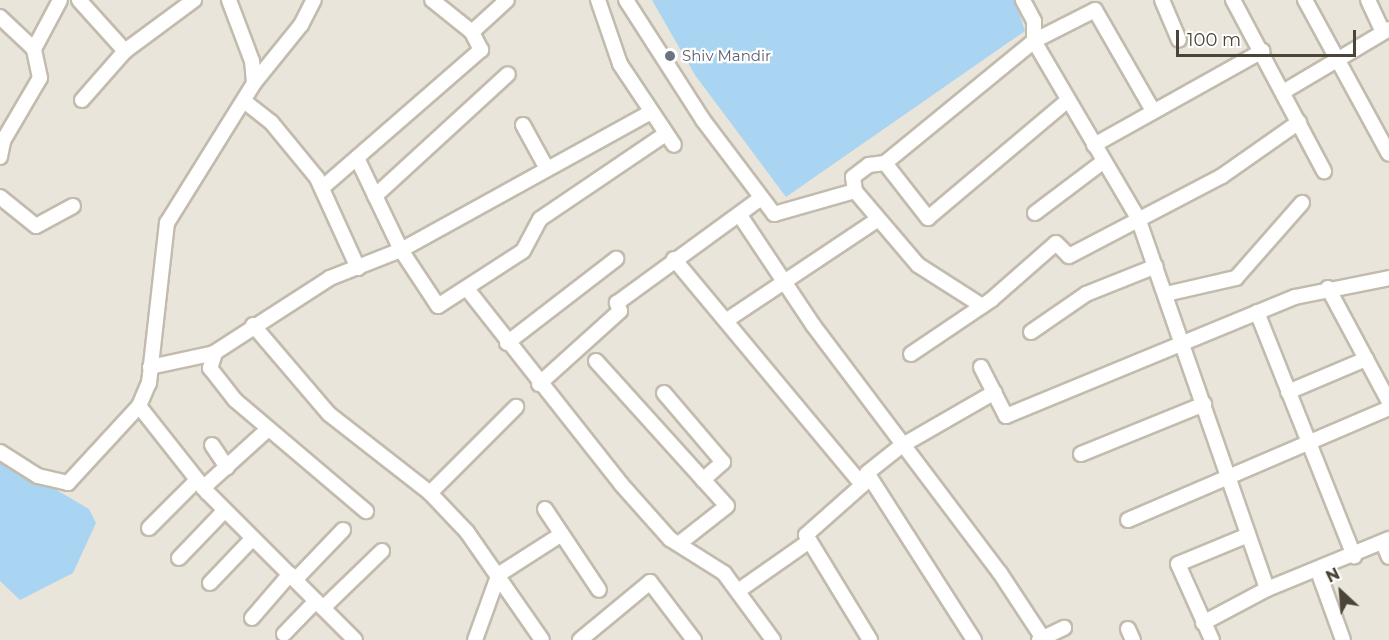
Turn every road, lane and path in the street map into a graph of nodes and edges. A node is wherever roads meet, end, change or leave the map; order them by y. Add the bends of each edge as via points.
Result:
1 (60, 0) edge
2 (78, 0) edge
3 (194, 0) edge
4 (229, 0) edge
5 (314, 0) edge
6 (432, 0) edge
7 (507, 0) edge
8 (598, 0) edge
9 (626, 0) edge
10 (1023, 0) edge
11 (1162, 0) edge
12 (1233, 0) edge
13 (1305, 0) edge
14 (1368, 0) edge
15 (0, 17) edge
16 (1386, 31) edge
17 (472, 32) junction
18 (1179, 40) dead end
19 (1034, 41) junction
20 (34, 49) junction
21 (125, 51) junction
22 (1262, 51) junction
23 (1340, 61) junction
24 (508, 74) dead end
25 (254, 83) junction
26 (1283, 92) junction
27 (82, 100) dead end
28 (244, 100) junction
29 (1067, 100) junction
30 (1152, 109) junction
31 (649, 113) junction
32 (1299, 122) junction
33 (523, 125) dead end
34 (1, 141) edge
35 (1094, 144) junction
36 (1389, 154) edge
37 (0, 157) edge
38 (357, 158) junction
39 (1104, 161) junction
40 (885, 164) junction
41 (546, 167) junction
42 (1324, 171) dead end
43 (322, 188) junction
44 (855, 191) junction
45 (375, 196) junction
46 (0, 197) edge
47 (762, 198) junction
48 (1302, 203) dead end
49 (73, 206) dead end
50 (1035, 213) dead end
51 (741, 217) junction
52 (1138, 218) junction
53 (877, 220) junction
54 (401, 250) junction
55 (616, 259) dead end
56 (674, 259) junction
57 (1156, 266) junction
58 (358, 268) junction
59 (1389, 278) edge
60 (786, 280) junction
61 (1328, 288) junction
62 (468, 290) junction
63 (1166, 294) junction
64 (982, 306) junction
65 (1257, 312) junction
66 (727, 320) junction
67 (253, 325) junction
68 (1031, 332) dead end
69 (1183, 342) junction
70 (507, 343) junction
71 (214, 353) junction
72 (911, 354) dead end
73 (1366, 359) junction
74 (596, 361) dead end
75 (150, 367) junction
76 (981, 367) dead end
77 (539, 384) junction
78 (996, 392) junction
79 (1288, 392) junction
80 (664, 393) dead end
81 (1389, 402) edge
82 (1204, 404) junction
83 (139, 406) junction
84 (516, 408) dead end
85 (1389, 408) edge
86 (267, 430) junction
87 (1307, 444) junction
88 (212, 445) dead end
89 (902, 446) junction
90 (0, 452) edge
91 (1081, 453) dead end
92 (227, 467) junction
93 (1228, 474) junction
94 (703, 480) junction
95 (865, 482) junction
96 (200, 484) junction
97 (430, 493) junction
98 (545, 509) dead end
99 (225, 510) junction
100 (366, 511) dead end
101 (1128, 520) dead end
102 (149, 528) dead end
103 (344, 530) dead end
104 (562, 534) junction
105 (1248, 535) junction
106 (253, 538) junction
107 (1386, 541) edge
108 (808, 542) junction
109 (680, 543) junction
110 (382, 550) dead end
111 (1354, 556) junction
112 (1389, 557) edge
113 (179, 558) dead end
114 (1318, 571) junction
115 (500, 575) junction
116 (293, 576) junction
117 (210, 583) dead end
118 (1267, 589) junction
119 (599, 590) dead end
120 (738, 591) junction
121 (319, 605) junction
122 (252, 618) dead end
123 (1203, 623) junction
124 (1064, 628) dead end
125 (284, 634) dead end
126 (1042, 639) edge
127 (355, 640) edge
128 (475, 640) edge
129 (542, 640) edge
130 (580, 640) edge
131 (694, 640) edge
132 (773, 640) edge
133 (870, 640) edge
134 (974, 640) edge
135 (1212, 640) edge
136 (1344, 640) edge

1 - 20 street
2 - 21 street
3 - 21 street
4 - 25 street via 252,61
5 - 25 street via 301,25
6 - 17 street
7 - 17 street
8 - 31 street via 620,64
9 - 47 street via 703,120
10 - 19 street via 1034,21
11 - 18 street
12 - 22 street
13 - 23 street
14 - 16 street
15 - 20 street
16 - 23 street
17 - 38 street via 481,50
19 - 29 street
19 - 30 street via 1095,10 1130,62
19 - 40 street
20 - 34 street via 40,78
21 - 27 street
22 - 26 street
22 - 30 street
23 - 26 street
23 - 36 street
24 - 45 street
25 - 28 street
26 - 32 street
28 - 43 street via 271,122
28 - 75 street via 167,223
29 - 35 street
29 - 40 street via 928,219
30 - 35 street
31 - 41 street
31 - 62 street via 669,140 540,219 523,251
32 - 42 street
32 - 52 street via 1222,176
33 - 41 street
34 - 37 street
35 - 39 street
38 - 43 street
38 - 45 street
39 - 50 street
39 - 52 street
40 - 44 street via 869,165 853,177
41 - 54 street
43 - 58 street
44 - 47 street via 774,214
44 - 53 street
45 - 54 street
46 - 49 street via 36,226
47 - 51 street
48 - 63 street via 1236,278
51 - 56 street
51 - 60 street
52 - 57 street
52 - 64 street via 1068,256 1056,243
53 - 60 street
53 - 64 street via 918,265
54 - 58 street
54 - 62 street via 438,306
55 - 70 street
56 - 66 street
56 - 77 street via 617,303 620,311
57 - 63 street
57 - 68 street via 1086,294
58 - 67 street via 330,278
59 - 61 street
60 - 66 street
60 - 89 street
61 - 65 street
61 - 73 street
62 - 70 street
63 - 69 street
64 - 72 street
65 - 69 street
65 - 79 street
66 - 95 street
67 - 71 street
67 - 97 street via 329,414
69 - 78 street via 1006,416
69 - 82 street
70 - 77 street
71 - 75 street
71 - 86 street via 210,368
73 - 79 street
73 - 81 street
74 - 94 street
75 - 83 street
76 - 78 street
77 - 109 street via 621,484
78 - 89 street
79 - 87 street
80 - 94 street via 723,462
82 - 91 street
82 - 93 street
83 - 90 street via 68,483 38,476
83 - 96 street
84 - 97 street
85 - 87 street
86 - 92 street
86 - 100 street
87 - 93 street
87 - 111 street
88 - 92 street
89 - 95 street via 867,472
89 - 126 street via 1000,573
92 - 96 street
93 - 101 street
93 - 105 street
94 - 109 street via 727,506
95 - 108 street via 806,535
95 - 134 street
96 - 99 street
96 - 102 street
97 - 115 street
98 - 104 street
99 - 106 street
99 - 113 street
103 - 116 street
104 - 115 street
104 - 119 street
105 - 118 street
105 - 123 street via 1178,564
106 - 116 street
106 - 117 street
107 - 111 street
107 - 112 street
108 - 120 street
108 - 133 street
109 - 120 street via 724,573
110 - 121 street
111 - 114 street
114 - 118 street
114 - 136 street
115 - 128 street
115 - 129 street
116 - 121 street
116 - 122 street
118 - 123 street
120 - 132 street
121 - 125 street
121 - 127 street
123 - 135 street
124 - 126 street
130 - 131 street via 650,582

